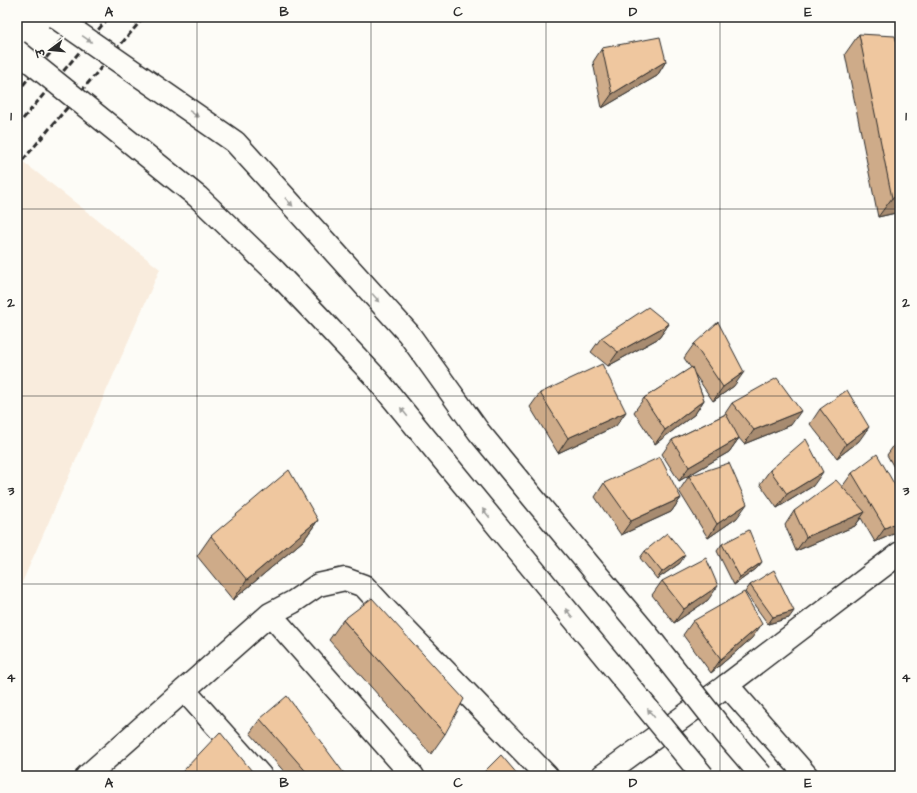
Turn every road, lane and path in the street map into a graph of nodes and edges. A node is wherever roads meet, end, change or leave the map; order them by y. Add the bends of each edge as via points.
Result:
1 (55, 17) edge
2 (17, 50) edge
3 (900, 552) edge
4 (270, 614) junction
5 (727, 685) junction
6 (184, 690) junction
7 (87, 776) edge
8 (261, 776) edge
9 (413, 776) edge
10 (547, 776) edge
11 (602, 776) edge
12 (703, 776) edge
13 (762, 776) edge
14 (807, 776) edge

1 -> 13 main road, bridge via 235,142 408,333 479,432
12 -> 2 main road, bridge via 381,384 318,315 198,197
3 - 5 main road
4 - 6 main road
4 - 9 main road
4 - 10 main road via 318,585 345,579 364,586
5 - 11 main road
5 - 14 main road
6 - 7 main road
6 - 8 main road

